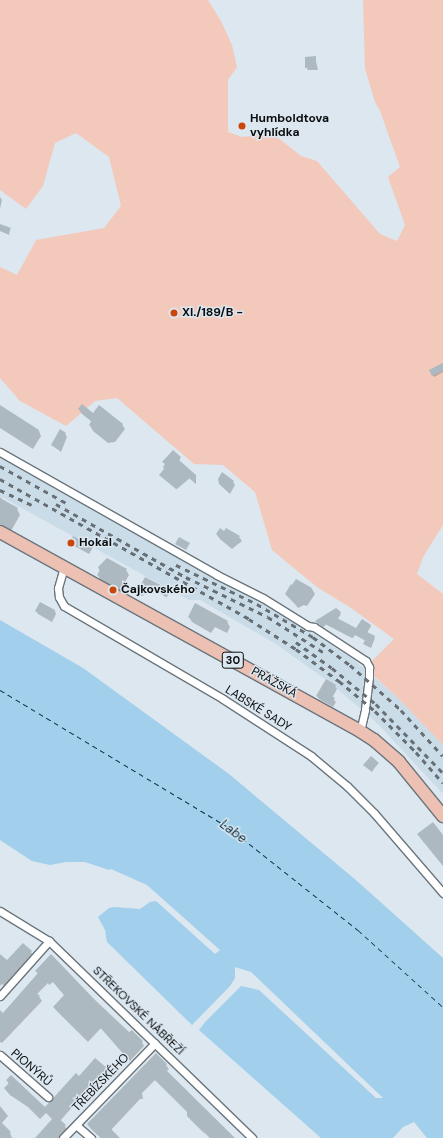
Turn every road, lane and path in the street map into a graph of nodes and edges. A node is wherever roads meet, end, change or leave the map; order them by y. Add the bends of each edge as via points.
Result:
1 (0, 452) edge
2 (0, 532) edge
3 (64, 567) junction
4 (360, 730) junction
5 (443, 816) edge
6 (443, 893) edge
7 (0, 911) edge
8 (49, 941) junction
9 (0, 996) edge
10 (155, 1043) junction
11 (0, 1055) edge
12 (48, 1097) dead end
13 (76, 1125) junction
14 (63, 1138) edge
15 (91, 1138) edge
16 (252, 1138) edge

1 - 4 street via 217,575 263,598 308,626 314,627 366,661 370,670
2 - 3 main road, PRAŽSKÁ / 30
3 - 4 main road, PRAŽSKÁ / 30
3 - 6 street, LABSKÉ SADY via 58,588 59,598 64,606 223,699 311,756 374,813
4 - 5 main road, PRAŽSKÁ / 30 via 399,762
7 - 8 street, STŘEKOVSKÉ NÁBŘEŽÍ
8 - 9 street
8 - 10 street, STŘEKOVSKÉ NÁBŘEŽÍ
10 - 13 street, TŘEBÍZSKÉHO
10 - 16 street, STŘEKOVSKÉ NÁBŘEŽÍ
11 - 12 street, PIONÝRŮ
13 - 14 street, TŘEBÍZSKÉHO
13 - 15 street

